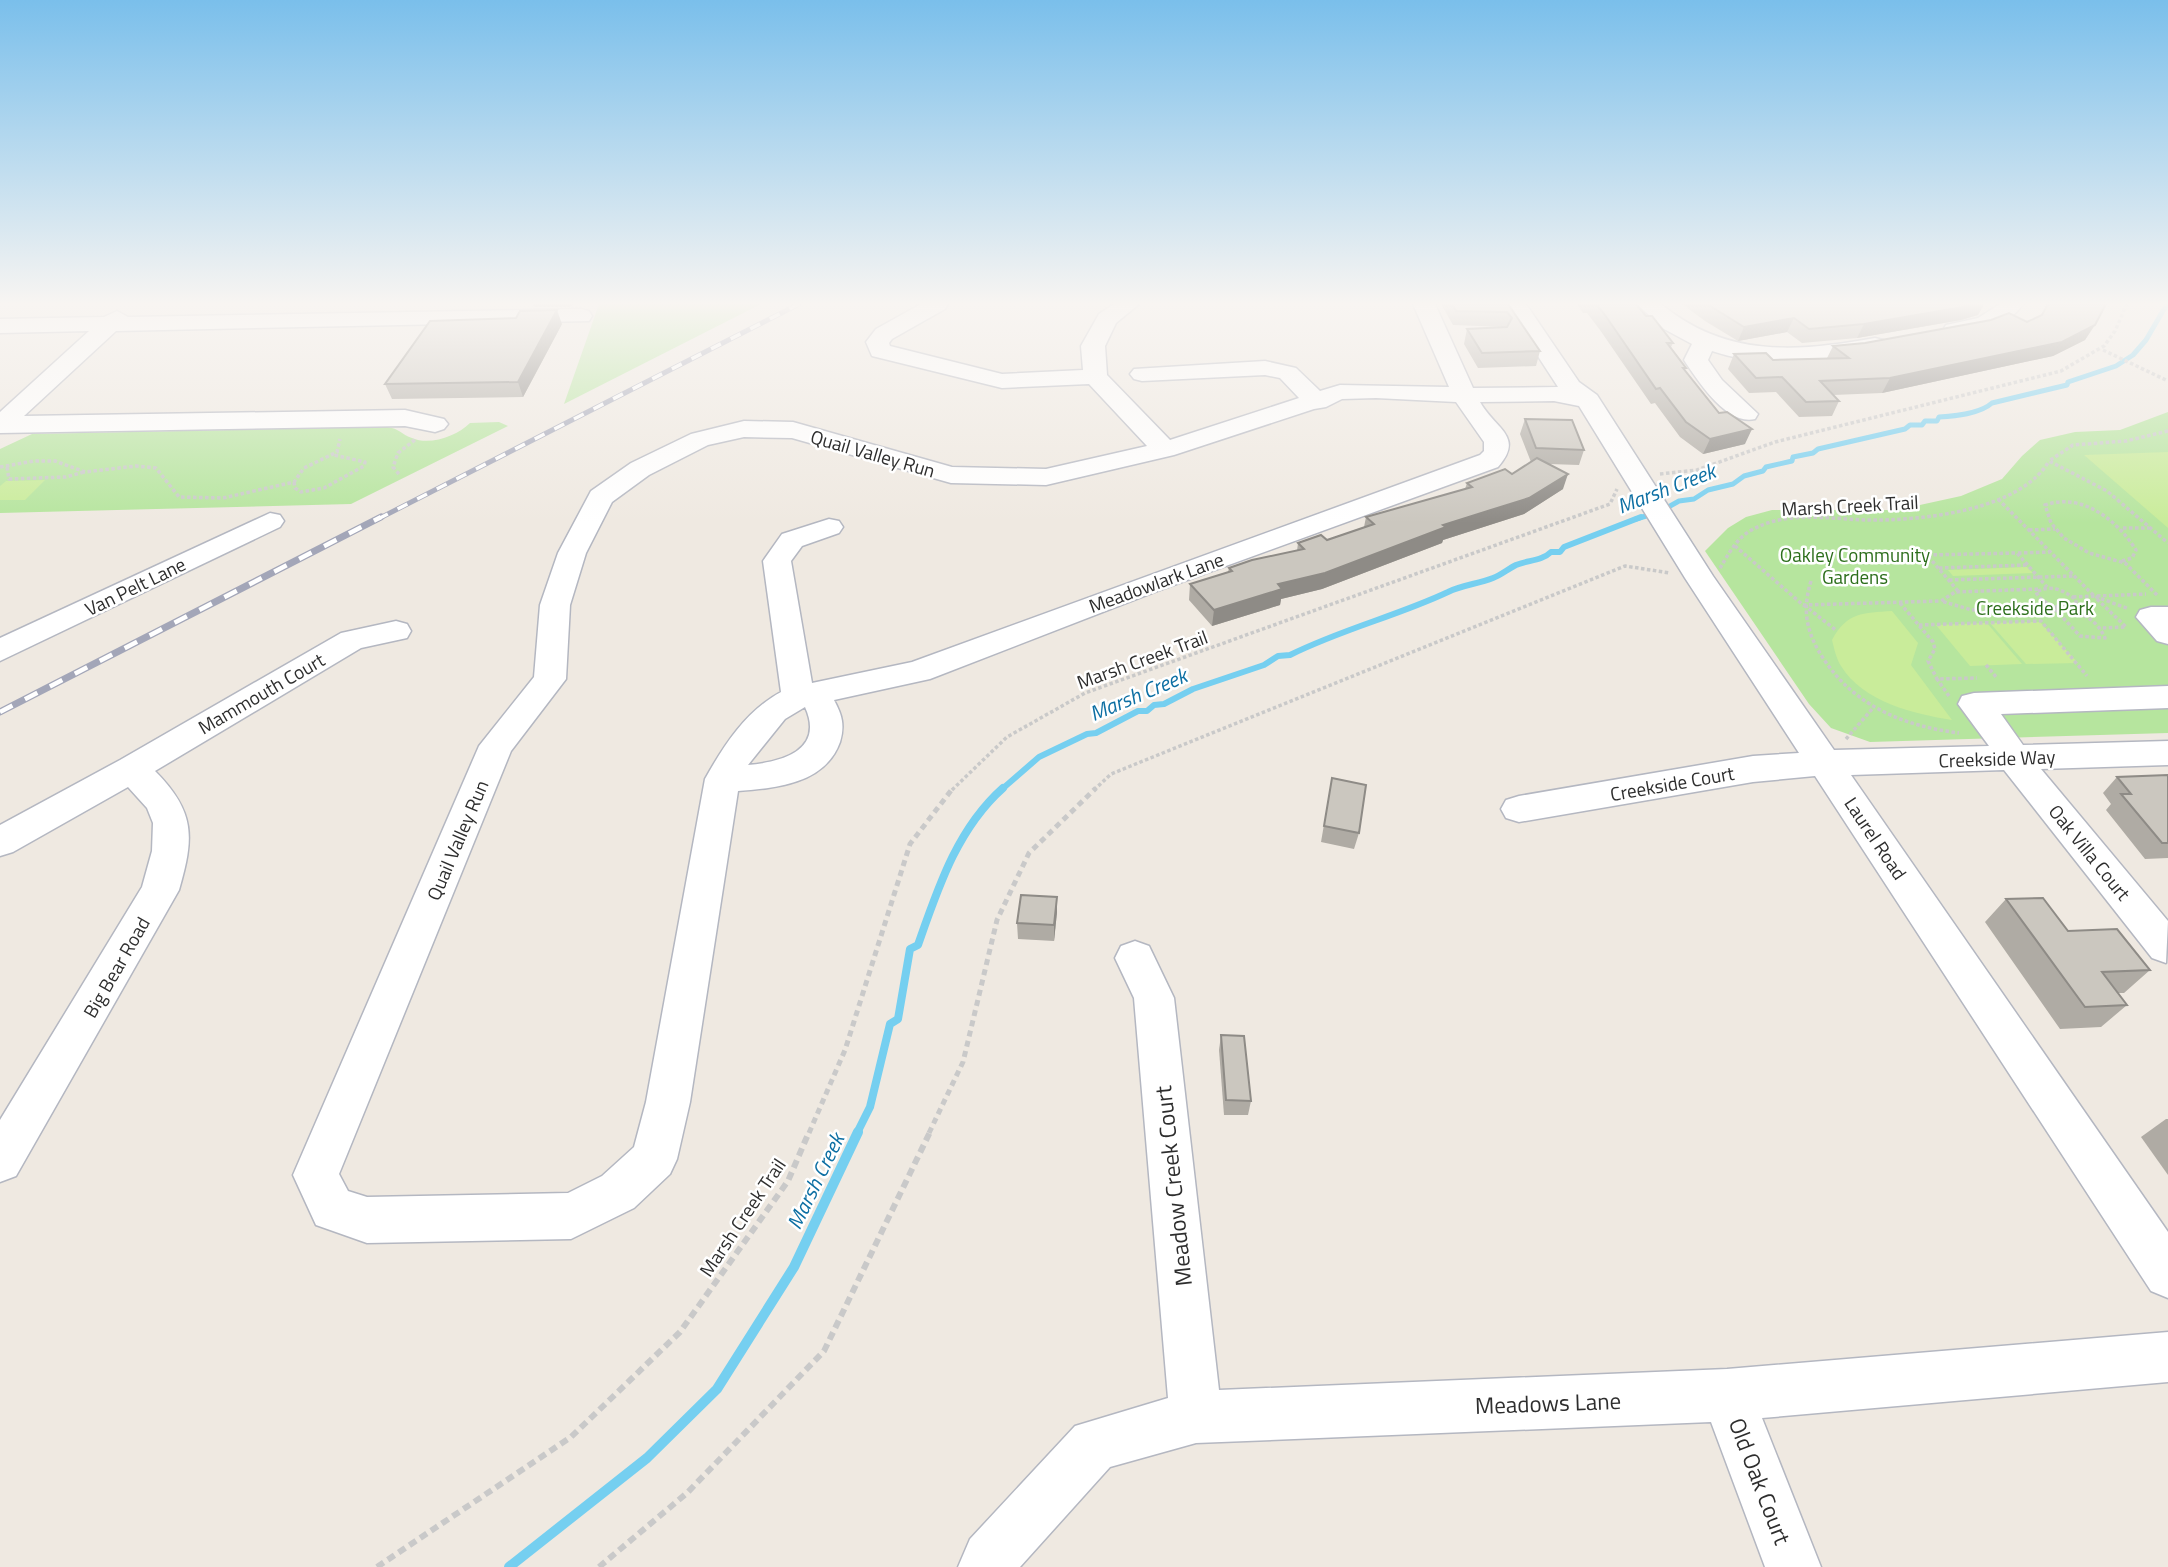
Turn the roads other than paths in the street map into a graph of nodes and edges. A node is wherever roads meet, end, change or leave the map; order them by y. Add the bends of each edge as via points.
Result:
1 (52, 377) edge
2 (986, 377) edge
3 (1092, 377) edge
4 (1095, 377) edge
5 (1292, 377) edge
6 (1459, 377) edge
7 (1563, 377) edge
8 (1585, 377) edge
9 (1708, 377) edge
10 (1588, 400) junction
11 (1469, 401) junction
12 (1317, 402) junction
13 (1746, 414) dead end
14 (0, 424) edge
15 (435, 424) road end
16 (1165, 450) junction
17 (270, 521) dead end
18 (829, 527) dead end
19 (396, 631) dead end
20 (0, 651) edge
21 (806, 696) junction
22 (2168, 697) edge
23 (2168, 754) edge
24 (2004, 758) junction
25 (1825, 763) junction
26 (132, 769) junction
27 (722, 779) junction
28 (1519, 809) dead end
29 (0, 842) edge
30 (2166, 947) edge
31 (1135, 958) dead end
32 (0, 1161) edge
33 (2168, 1274) edge
34 (2168, 1357) edge
35 (1727, 1395) junction
36 (1196, 1417) junction
37 (986, 1567) edge
38 (1793, 1567) edge

1 - 14 street
2 - 3 street via 1002,381
4 - 16 street
5 - 12 street
6 - 11 street
7 - 10 street, Laurel Road
8 - 10 street, Laurel Road via 1592,389
9 - 13 street
10 - 11 street, Quail Valley Run via 1569,407
10 - 25 street, Laurel Road via 1699,578
11 - 12 street, Quail Valley Run
11 - 21 street, Meadowlark Lane via 1497,442 1497,452 1489,461 919,671
12 - 16 street, Quail Valley Run
14 - 15 street via 405,418
16 - 27 street, Quail Valley Run via 1046,477 951,475 793,430 744,429 700,439 640,469 601,497 572,553 555,605 550,679 496,746 316,1175 332,1209 367,1220 571,1216 618,1192 654,1159 668,1102
17 - 20 street, Van Pelt Lane
18 - 21 street via 792,540 777,561
19 - 26 street, Mammouth Court via 352,640
21 - 27 street, Quail Valley Run via 773,711 743,745
21 - 27 street via 828,721 823,745 810,760 768,775
22 - 24 street, Oak Villa Court via 1974,704 2003,740
23 - 24 street, Creekside Way
24 - 25 street, Creekside Way
24 - 30 street, Oak Villa Court
25 - 28 street, Creekside Court via 1754,769
25 - 33 street, Laurel Road
26 - 29 street, Mammouth Court
26 - 32 street, Big Bear Road via 159,795 171,815 172,851 160,890
31 - 36 street, Meadow Creek Court via 1154,998
34 - 35 street, Meadows Lane
35 - 36 street, Meadows Lane
35 - 38 street, Old Oak Court
36 - 37 street, Meadows Lane via 1094,1445

